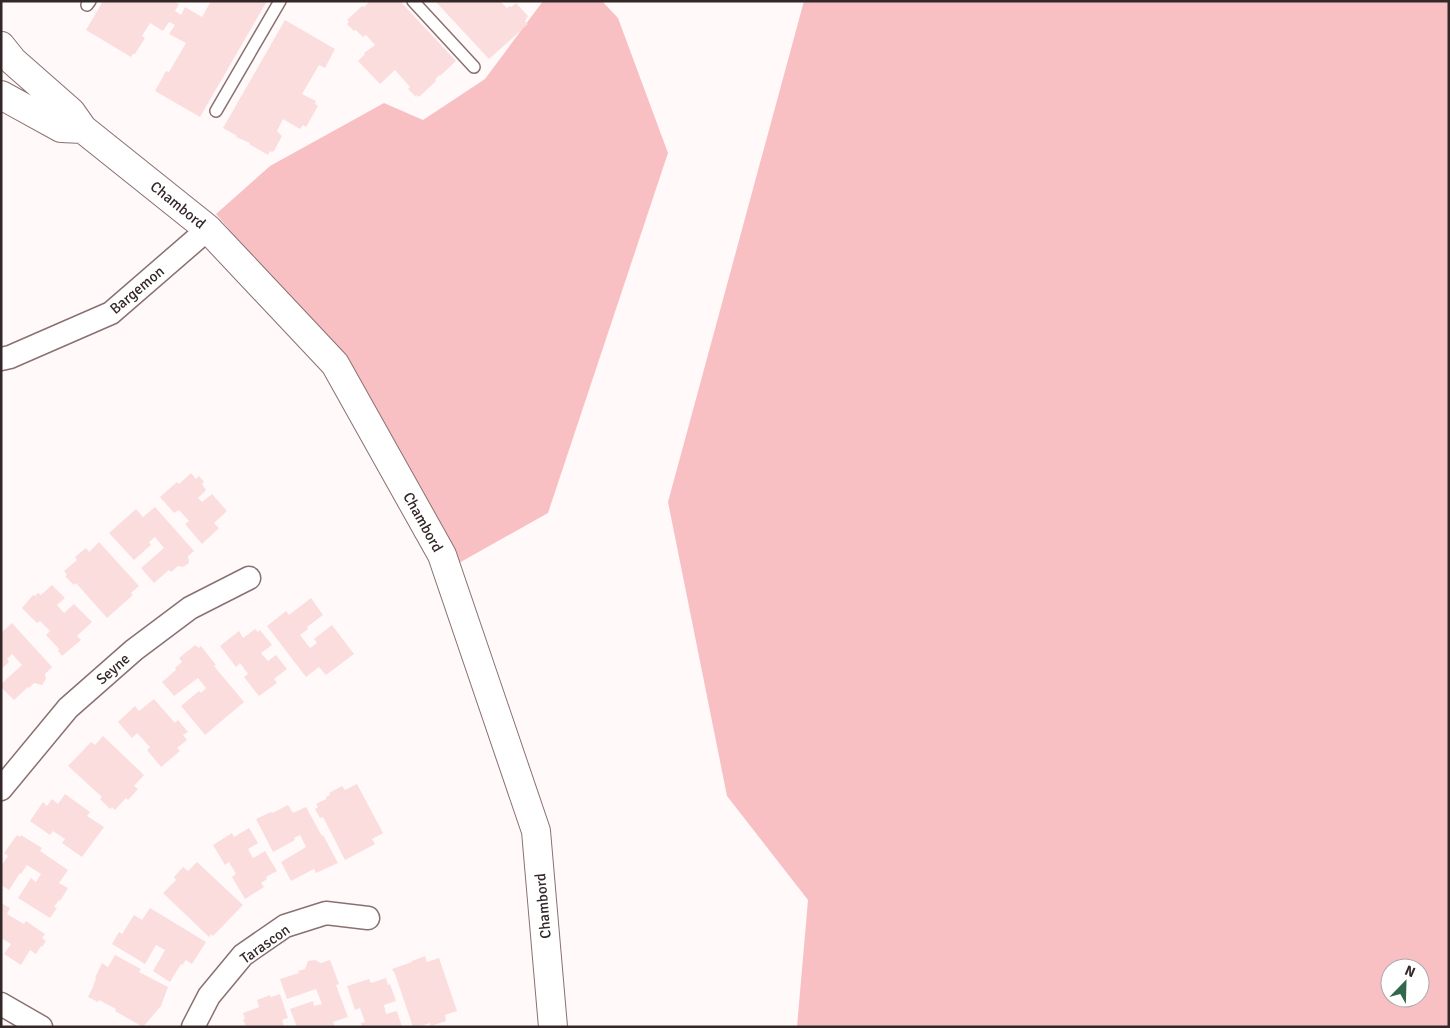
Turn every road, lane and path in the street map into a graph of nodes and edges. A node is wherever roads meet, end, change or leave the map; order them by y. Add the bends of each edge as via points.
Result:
1 (280, 1) edge
2 (413, 1) edge
3 (1, 46) edge
4 (474, 67) dead end
5 (1, 95) edge
6 (216, 111) dead end
7 (83, 129) junction
8 (208, 229) junction
9 (1, 359) edge
10 (249, 578) dead end
11 (1, 790) edge
12 (368, 918) dead end
13 (1, 1004) edge
14 (41, 1027) edge
15 (192, 1027) edge
16 (553, 1027) edge

1 - 6 lane
2 - 4 lane
3 - 7 street, Chambord via 71,112
5 - 7 street via 61,128
7 - 8 street, Chambord
8 - 9 street, Bargemon via 111,313
8 - 16 street, Chambord via 336,364 442,555 536,831
10 - 11 street, Seyne via 190,608 134,650 68,708
12 - 15 street, Tarascon via 326,913 285,926 243,955 210,996
13 - 14 street

